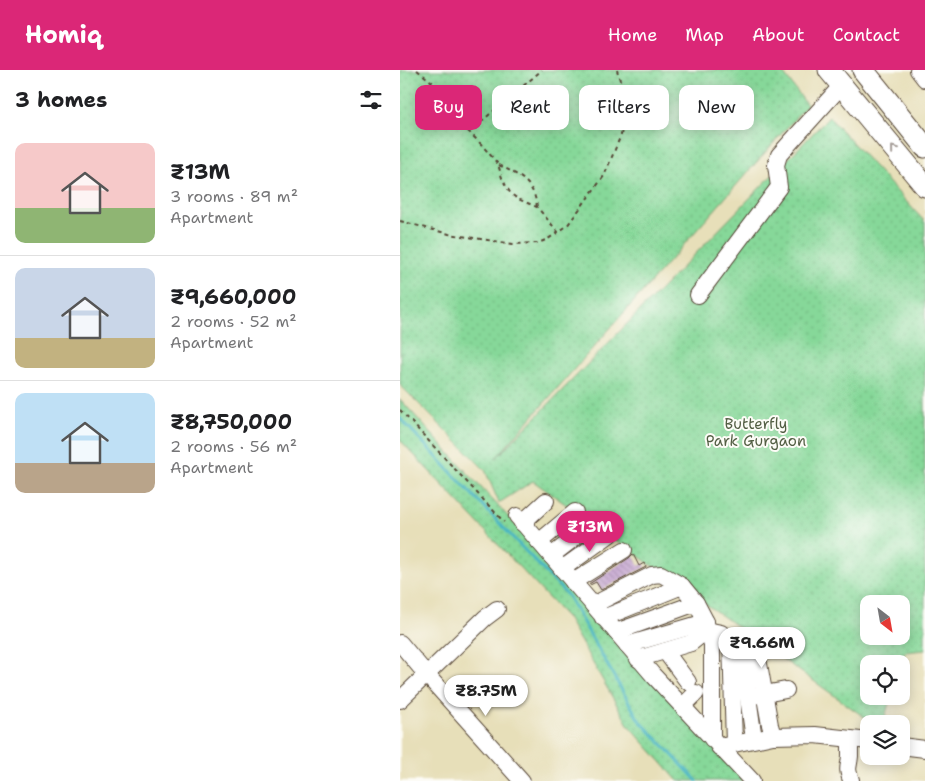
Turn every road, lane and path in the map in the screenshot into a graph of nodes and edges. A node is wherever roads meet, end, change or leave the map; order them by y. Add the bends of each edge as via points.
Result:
1 (417, 70) edge
2 (542, 70) edge
3 (617, 70) edge
4 (863, 70) edge
5 (918, 70) edge
6 (836, 75) edge
7 (925, 79) edge
8 (436, 85) edge
9 (482, 121) edge
10 (467, 130) edge
11 (925, 146) edge
12 (498, 164) junction
13 (925, 186) edge
14 (537, 207) junction
15 (400, 221) edge
16 (559, 232) junction
17 (698, 295) dead end
18 (546, 501) dead end
19 (575, 512) dead end
20 (595, 522) dead end
21 (609, 535) dead end
22 (539, 542) junction
23 (624, 550) dead end
24 (551, 556) junction
25 (562, 569) junction
26 (573, 582) junction
27 (696, 603) junction
28 (496, 610) dead end
29 (598, 611) junction
30 (707, 626) junction
31 (616, 632) junction
32 (738, 642) junction
33 (400, 643) edge
34 (627, 646) junction
35 (668, 655) junction
36 (638, 658) junction
37 (426, 674) junction
38 (652, 675) junction
39 (786, 690) dead end
40 (765, 694) junction
41 (748, 697) junction
42 (400, 700) edge
43 (683, 706) junction
44 (774, 736) junction
45 (754, 739) junction
46 (850, 739) junction
47 (860, 740) edge
48 (722, 743) junction
49 (910, 747) edge
50 (925, 749) edge
51 (851, 780) edge
52 (522, 781) edge
53 (752, 781) edge

1 - 8 path
2 - 9 path
3 - 16 path via 623,90 622,135 604,176
4 - 11 main road
5 - 7 street
13 -> 6 main road
6 - 17 street via 780,155 776,165 778,187
10 - 12 path
12 - 14 path via 527,182 534,192
12 - 14 path via 511,194
14 - 16 path
15 - 16 path via 449,234 513,244 538,243
18 - 22 street via 519,519
19 - 22 street
20 - 24 street
21 - 25 street
22 - 24 street
23 - 26 street
24 - 25 street
25 - 26 street
26 - 29 street
27 - 29 street via 682,586 661,574 652,575
27 - 30 street
27 - 31 street
28 - 37 street
29 - 31 street
30 - 32 street
30 - 34 street
30 - 35 street via 691,644
30 - 48 street via 712,644
31 - 34 street
32 - 40 street via 754,649
32 - 41 street
32 - 48 street
33 - 37 street
34 - 36 street
35 - 36 street
35 - 38 street
35 - 43 street via 692,688
36 - 38 street
37 - 42 street
37 - 52 street
38 - 43 street
39 - 40 street
40 - 41 street
40 - 44 street
41 - 45 street
43 - 48 street
44 - 45 street
44 - 46 street via 815,735
45 - 48 street
46 - 47 street
46 - 51 street via 847,770
48 - 53 street
49 - 50 street

